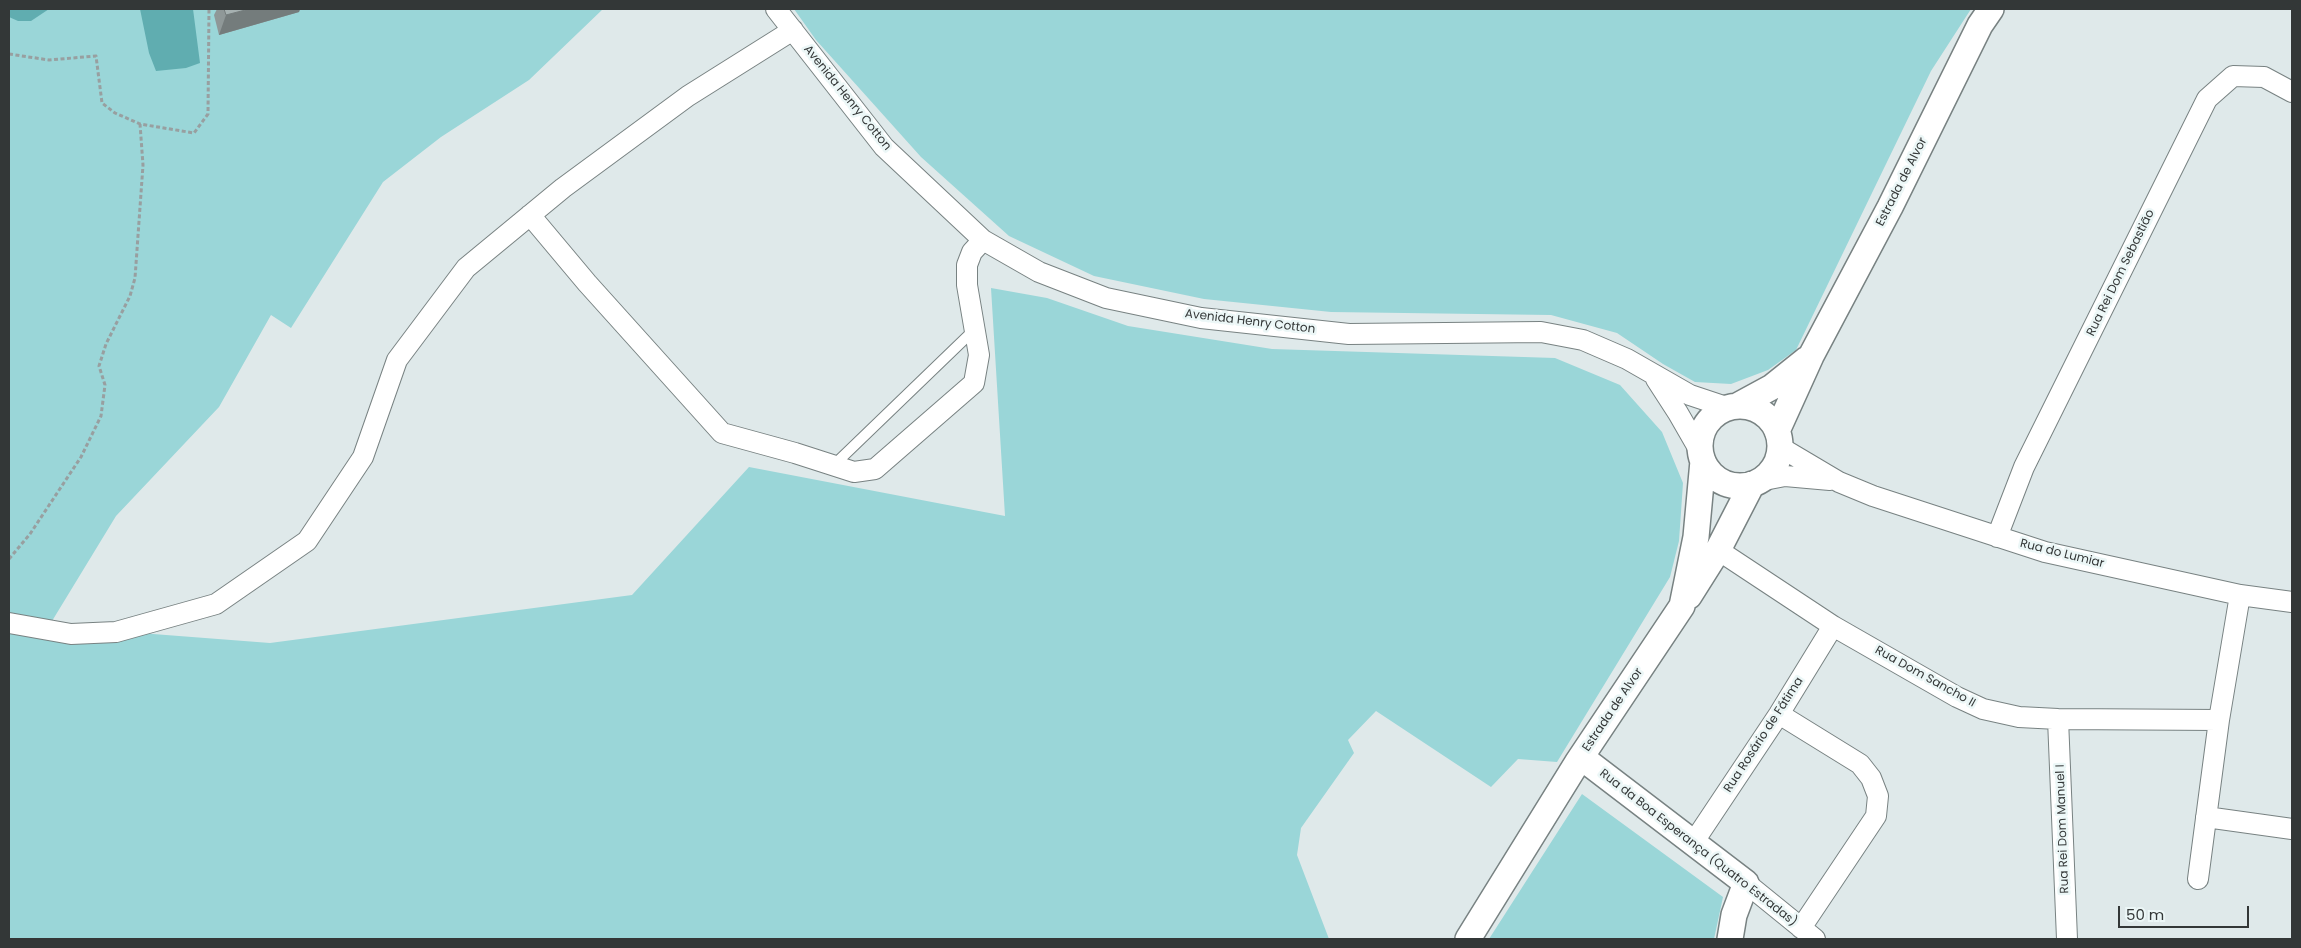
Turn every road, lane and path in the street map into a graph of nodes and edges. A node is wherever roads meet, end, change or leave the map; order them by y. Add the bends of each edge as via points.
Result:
1 (209, 9) edge
2 (776, 9) edge
3 (1991, 9) edge
4 (793, 30) junction
5 (9, 54) edge
6 (2292, 92) edge
7 (140, 124) junction
8 (530, 215) junction
9 (983, 240) junction
10 (974, 330) junction
11 (1811, 356) junction
12 (1653, 375) junction
13 (1733, 407) junction
14 (1779, 439) junction
15 (1702, 457) junction
16 (834, 465) junction
17 (1839, 482) junction
18 (1755, 483) junction
19 (1997, 537) junction
20 (1718, 550) junction
21 (9, 559) edge
22 (2240, 595) junction
23 (2292, 602) edge
24 (1682, 606) junction
25 (9, 623) edge
26 (1833, 626) junction
27 (1779, 714) junction
28 (2058, 719) junction
29 (2219, 720) junction
30 (1581, 757) junction
31 (2206, 817) junction
32 (2292, 829) edge
33 (1693, 843) junction
34 (2198, 880) dead end
35 (1746, 883) junction
36 (1809, 934) edge
37 (1468, 939) edge
38 (1730, 939) edge
39 (2067, 939) edge

1 - 7 path via 208,114 194,132
2 - 4 street, Avenida Henry Cotton
3 - 11 street, Estrada de Alvor
4 - 8 street via 688,96
4 - 9 street, Avenida Henry Cotton via 884,147
5 - 7 path via 49,60 96,56 102,103
6 - 19 street, Rua Rei Dom Sebastião via 2264,77 2233,76 2207,100 2024,468
7 - 21 path via 143,165 135,278 99,366 105,385 101,416 81,457 30,534
8 - 16 street via 722,433
8 - 25 street via 466,268 397,360 363,456 307,541 216,604 116,632 71,634
9 - 10 street via 972,252 967,265
9 - 12 street, Avenida Henry Cotton via 1039,272 1106,298 1201,318 1349,334 1541,332 1583,340 1627,359
10 - 16 lane
10 - 16 street via 979,355 974,383 875,468 854,472
11 - 13 street, Estrada de Alvor via 1772,387
11 - 14 street, Estrada de Alvor
12 - 13 street, Avenida Henry Cotton via 1690,395
12 - 15 street
13 - 14 street via 1754,408 1761,412 1768,417
13 - 15 street, Estrada de Alvor via 1714,416 1704,429
14 - 17 street
14 - 18 street, Estrada de Alvor via 1776,463
15 - 18 street via 1707,469 1719,480 1735,486
15 - 24 street, Estrada de Alvor via 1696,537
17 - 18 street via 1785,476
17 - 19 street, Rua do Lumiar
18 - 20 street, Estrada de Alvor
19 - 22 street, Rua do Lumiar via 2045,552
20 - 24 street, Estrada de Alvor
20 - 26 street, Rua Dom Sancho II
22 - 23 street, Rua do Lumiar
22 - 29 street
24 - 30 street, Estrada de Alvor
26 - 27 street, Rua Rosário de Fátima
26 - 28 street, Rua Dom Sancho II via 1983,709 2019,717
27 - 33 street, Rua Rosário de Fátima
27 - 36 street via 1860,764 1871,778 1878,796 1876,816
28 - 29 street, Rua Dom Sancho II
28 - 39 street, Rua Rei Dom Manuel I
29 - 31 street
30 - 33 street, Rua da Boa Esperança (Quatro Estradas)
30 - 37 street, Estrada de Alvor
31 - 32 street
31 - 34 street
33 - 35 street, Rua da Boa Esperança (Quatro Estradas)
35 - 36 street, Rua da Boa Esperança (Quatro Estradas)
35 - 38 street via 1734,915

